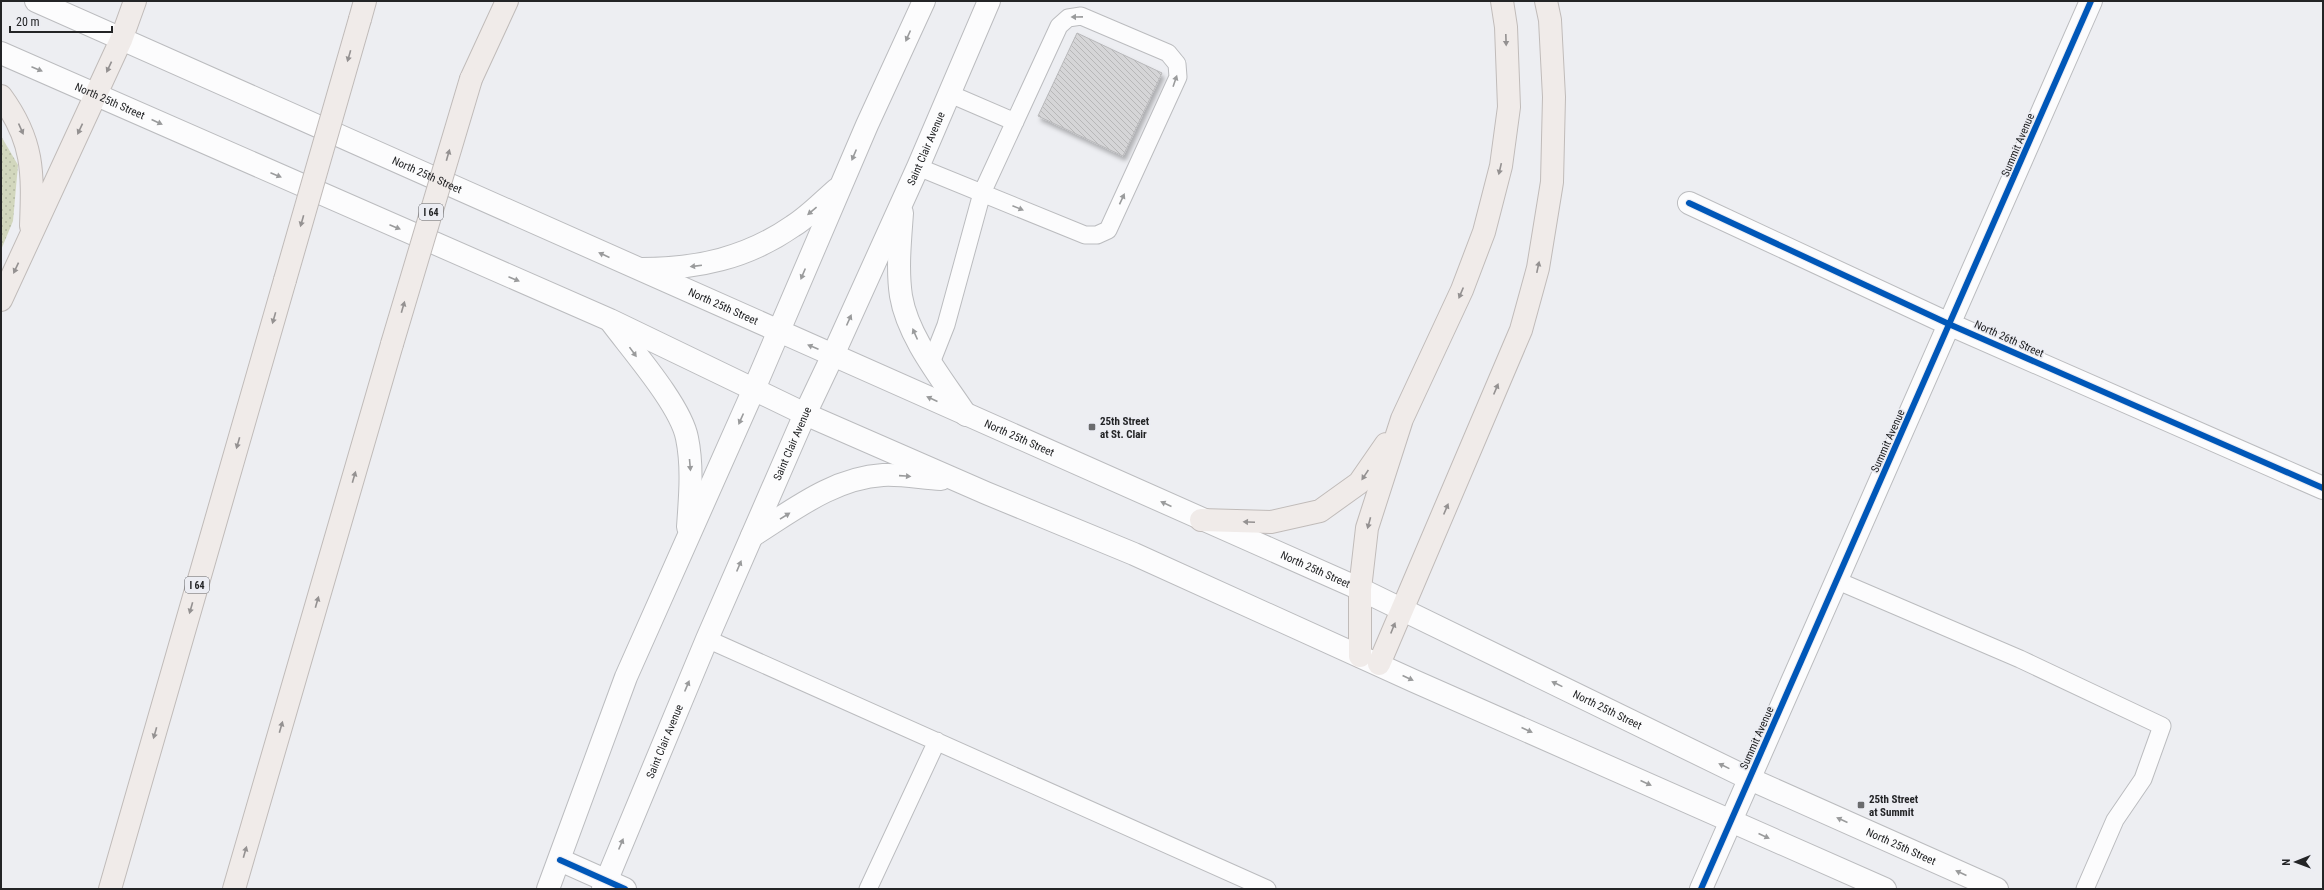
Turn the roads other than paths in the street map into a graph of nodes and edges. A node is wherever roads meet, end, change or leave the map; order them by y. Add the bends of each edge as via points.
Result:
1 (36, 1) edge
2 (135, 1) edge
3 (492, 1) edge
4 (508, 1) edge
5 (924, 1) edge
6 (989, 1) edge
7 (1502, 1) edge
8 (1546, 1) edge
9 (2091, 1) edge
10 (362, 10) edge
11 (122, 40) junction
12 (1, 53) edge
13 (471, 79) junction
14 (96, 94) junction
15 (950, 94) junction
16 (1, 96) edge
17 (1015, 122) junction
18 (918, 167) junction
19 (841, 185) junction
20 (982, 193) junction
21 (904, 197) junction
22 (1689, 203) dead end
23 (31, 235) junction
24 (634, 269) junction
25 (1, 300) edge
26 (610, 320) junction
27 (1951, 325) junction
28 (778, 332) junction
29 (834, 355) junction
30 (931, 363) junction
31 (754, 390) junction
32 (805, 414) junction
33 (966, 414) junction
34 (1402, 419) junction
35 (957, 480) junction
36 (2323, 488) edge
37 (1201, 520) junction
38 (752, 536) junction
39 (687, 540) junction
40 (1838, 581) junction
41 (1360, 589) junction
42 (1401, 608) junction
43 (707, 639) junction
44 (1369, 660) junction
45 (937, 742) junction
46 (1750, 779) junction
47 (1731, 821) junction
48 (560, 860) junction
49 (611, 886) edge
50 (110, 889) edge
51 (234, 889) edge
52 (548, 889) edge
53 (868, 889) edge
54 (1267, 889) edge
55 (1701, 889) edge
56 (1885, 889) edge
57 (1997, 889) edge
58 (2085, 889) edge

1 - 11 main road, North 25th Street
2 - 11 highway
3 - 13 highway, I 64
4 - 13 highway
5 -> 19 main road
6 - 15 main road, Saint Clair Avenue
7 -> 34 highway via 1506,27 1509,107 1501,166 1484,232 1462,290
42 -> 8 highway via 1428,551 1521,330 1538,268 1552,182 1554,97 1550,20
9 - 27 main road, Summit Avenue
10 -> 50 highway, I 64, bridge
11 -> 14 highway
24 -> 11 main road, North 25th Street
12 -> 14 main road, North 25th Street
51 -> 13 highway, I 64, bridge
14 -> 23 highway
14 -> 26 main road, North 25th Street via 256,167
15 - 17 lane
15 - 18 main road, Saint Clair Avenue
16 -> 23 highway via 22,129 26,142 33,181
17 - 20 lane
20 -> 17 lane via 1085,235 1097,235 1108,230 1178,77 1177,64 1168,53 1081,16 1068,18 1060,26
18 - 20 lane
18 - 21 main road, Saint Clair Avenue
19 -> 24 main road via 793,226 745,252 705,265 673,269
19 -> 28 main road
20 - 30 lane via 946,326
29 -> 21 main road, Saint Clair Avenue
30 -> 21 main road via 901,298 898,267
22 - 27 main road, North 26th Street
23 -> 25 highway
24 - 28 main road, North 25th Street
26 - 31 main road, North 25th Street
26 -> 39 main road via 676,409 687,437 691,477
27 - 36 main road, North 26th Street
27 - 40 main road, Summit Avenue
29 -> 28 main road, North 25th Street
28 - 31 main road
29 - 32 main road, Saint Clair Avenue
33 -> 29 main road, North 25th Street
30 - 33 main road
31 - 32 main road, North 25th Street
31 -> 39 main road
32 - 35 main road, North 25th Street
32 - 38 main road, Saint Clair Avenue
37 -> 33 main road, North 25th Street
34 -> 37 highway via 1359,483 1320,511 1271,522
34 -> 41 highway via 1367,528
38 -> 35 main road via 826,490 861,478 884,475
35 - 44 main road, North 25th Street via 1134,554
37 - 41 main road, North 25th Street
43 -> 38 main road, Saint Clair Avenue
39 - 48 main road via 626,677
40 - 46 main road, Summit Avenue
40 - 58 lane via 2020,659 2162,726 2143,779 2115,820
41 - 42 main road, North 25th Street
41 - 44 highway
44 -> 42 highway
46 -> 42 main road, North 25th Street
43 - 45 lane
49 -> 43 main road, Saint Clair Avenue
44 -> 47 main road, North 25th Street
45 - 53 lane
45 - 54 lane
46 - 47 main road, Summit Avenue
57 -> 46 main road, North 25th Street
47 - 55 main road, Summit Avenue
47 -> 56 main road, North 25th Street
48 - 49 main road
48 - 52 main road

